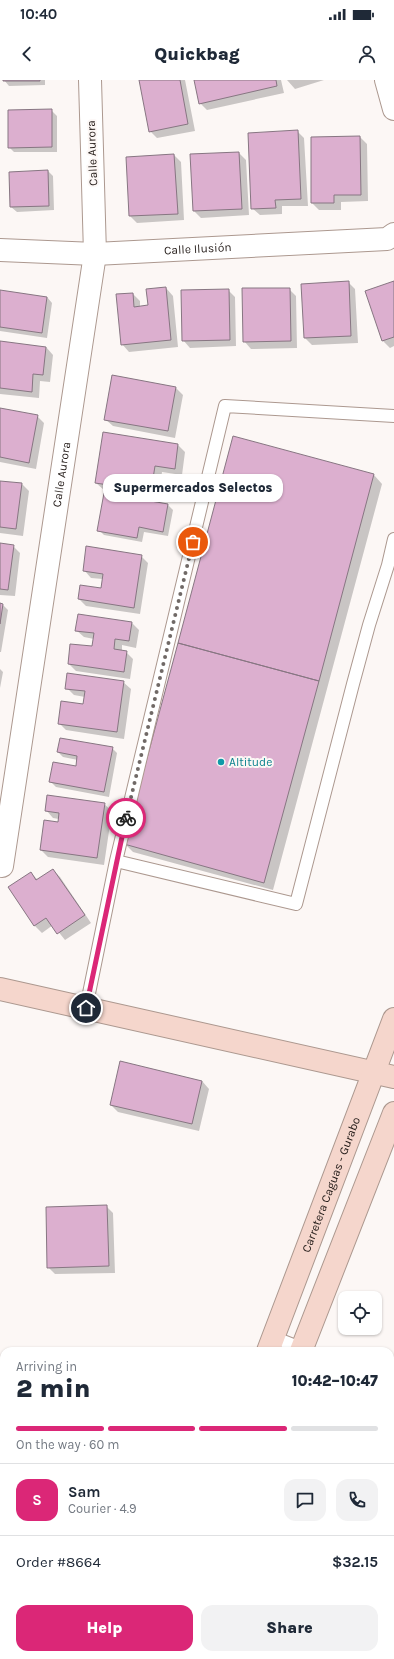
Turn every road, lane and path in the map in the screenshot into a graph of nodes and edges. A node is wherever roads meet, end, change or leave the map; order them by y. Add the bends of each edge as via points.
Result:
1 (90, 80) edge
2 (386, 80) edge
3 (394, 109) edge
4 (394, 234) edge
5 (0, 250) edge
6 (95, 254) junction
7 (394, 416) edge
8 (394, 539) edge
9 (391, 566) edge
10 (116, 861) junction
11 (2, 866) dead end
12 (0, 992) edge
13 (86, 1008) junction
14 (394, 1019) edge
15 (373, 1073) junction
16 (394, 1077) edge
17 (394, 1113) edge
18 (271, 1344) edge
19 (287, 1347) edge
20 (304, 1347) edge

1 - 6 street, Calle Aurora
2 - 3 street
4 - 6 street, Calle Ilusión via 387,240
5 - 6 street, Calle Ilusión
6 - 11 street, Calle Aurora
7 - 10 lane via 226,406
8 - 9 lane
9 - 10 lane via 361,654 296,904
10 - 13 lane
12 - 13 main road
13 - 15 main road
14 - 15 main road, Carretera Caguas - Gurabo
15 - 16 main road
15 - 18 main road, Carretera Caguas - Gurabo
17 - 20 main road
18 - 19 lane

